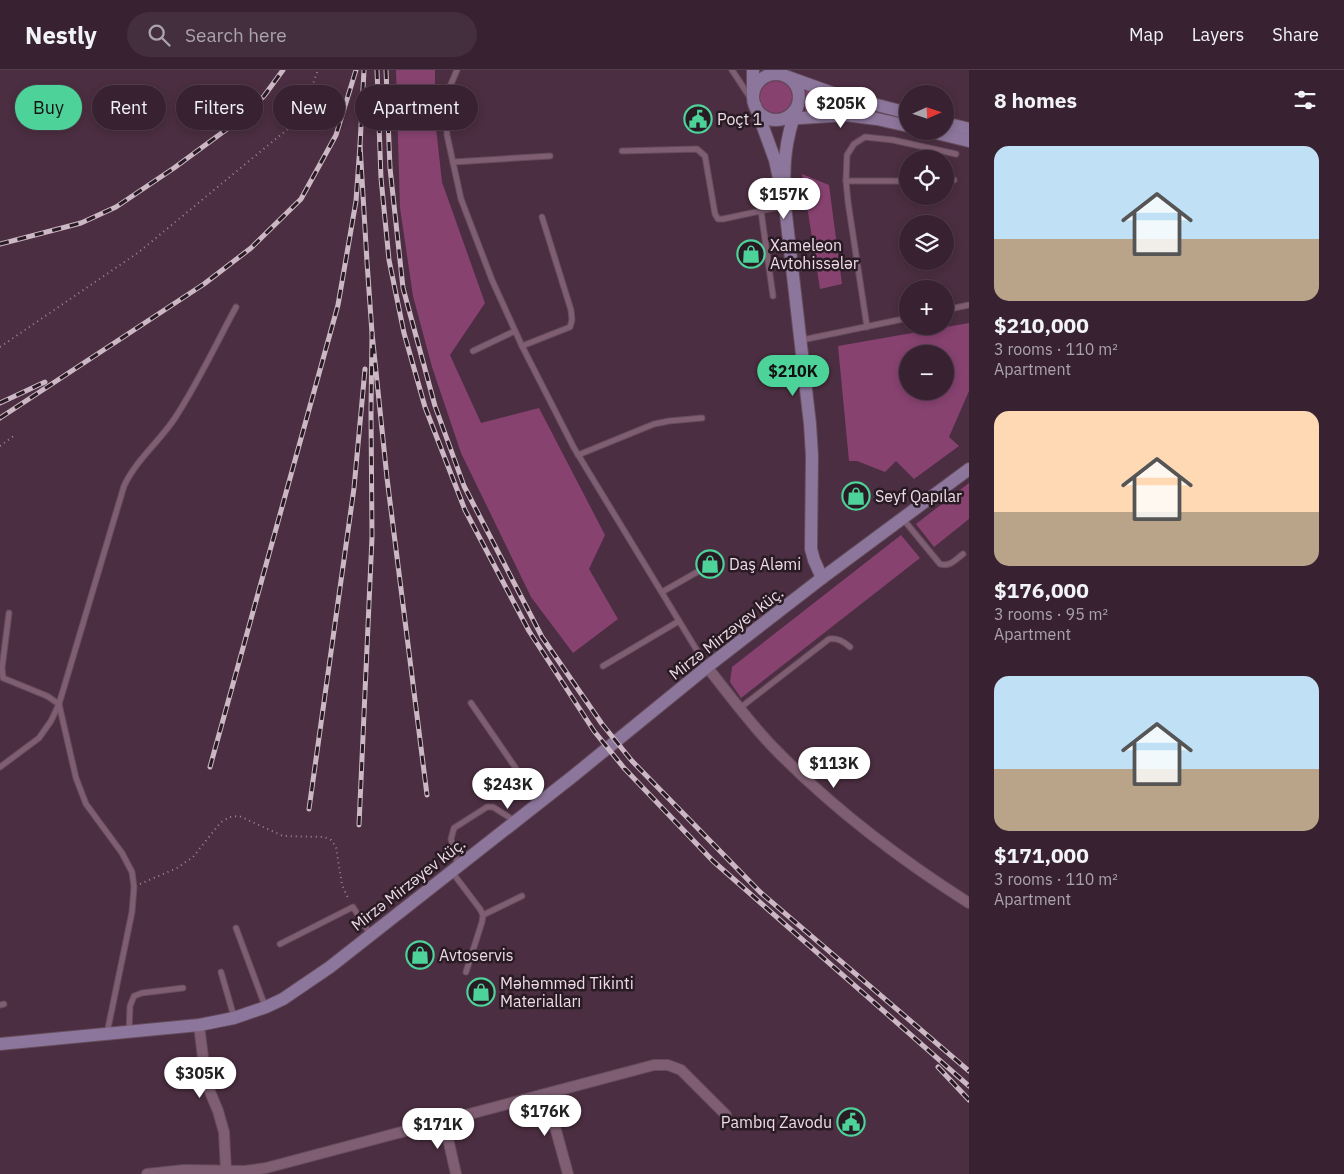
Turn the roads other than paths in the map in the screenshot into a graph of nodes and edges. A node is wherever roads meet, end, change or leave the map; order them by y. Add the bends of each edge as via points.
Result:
1 (457, 70) edge
2 (732, 70) edge
3 (753, 70) edge
4 (779, 72) edge
5 (754, 102) junction
6 (798, 105) junction
7 (899, 111) edge
8 (792, 119) junction
9 (776, 120) junction
10 (899, 124) edge
11 (954, 125) edge
12 (969, 129) edge
13 (954, 137) edge
14 (969, 141) edge
15 (622, 151) dead end
16 (956, 154) dead end
17 (550, 156) dead end
18 (453, 162) junction
19 (846, 181) junction
20 (899, 181) edge
21 (785, 206) junction
22 (761, 211) junction
23 (542, 217) dead end
24 (773, 296) dead end
25 (969, 304) edge
26 (236, 307) dead end
27 (954, 308) edge
28 (899, 320) edge
29 (867, 327) junction
30 (515, 331) junction
31 (801, 340) junction
32 (522, 346) junction
33 (473, 351) dead end
34 (702, 418) dead end
35 (578, 455) junction
36 (969, 469) edge
37 (903, 519) junction
38 (963, 554) dead end
39 (698, 571) dead end
40 (822, 578) junction
41 (662, 592) junction
42 (9, 613) dead end
43 (679, 621) junction
44 (850, 647) dead end
45 (603, 666) dead end
46 (707, 667) junction
47 (471, 703) dead end
48 (59, 704) junction
49 (740, 708) junction
50 (0, 767) edge
51 (540, 802) junction
52 (516, 821) junction
53 (455, 868) junction
54 (522, 896) dead end
55 (969, 903) edge
56 (482, 915) junction
57 (236, 928) dead end
58 (370, 934) junction
59 (280, 944) dead end
60 (221, 972) dead end
61 (466, 972) dead end
62 (183, 988) dead end
63 (266, 1007) junction
64 (234, 1018) junction
65 (199, 1025) junction
66 (129, 1032) junction
67 (106, 1034) junction
68 (0, 1044) edge
69 (546, 1094) junction
70 (726, 1115) dead end
71 (444, 1121) junction
72 (226, 1171) junction
73 (203, 1172) edge
74 (147, 1174) edge
75 (456, 1174) edge
76 (568, 1174) edge

1 - 18 lane via 448,91 446,109
2 - 5 lane
3 - 5 main road
4 - 5 main road via 760,80 754,92
4 - 6 main road via 796,85
4 - 7 main road via 838,95
5 - 9 main road via 763,116
5 - 21 main road via 775,160
6 - 8 main road
6 - 9 main road via 789,116
8 - 9 main road
8 - 10 main road via 846,115
8 - 21 main road via 784,159
11 - 12 main road
13 - 14 main road
15 - 22 lane via 698,150 705,156 718,218
16 - 19 lane via 865,137 854,144 847,155
17 - 18 lane
18 - 30 lane via 461,199
19 - 20 lane
19 - 29 lane
21 - 22 lane
21 - 31 main road
22 - 24 lane
23 - 32 lane via 572,320 570,327
25 - 27 lane
26 - 48 lane via 180,410 130,472
28 - 29 lane
29 - 31 lane
30 - 32 lane
30 - 33 lane
31 - 40 main road via 812,456 811,549
32 - 35 lane
34 - 35 lane via 654,424
35 - 41 lane
36 - 37 main road, Mirzə Mirzəyev küç.
37 - 38 lane via 940,564 951,564
37 - 40 main road, Mirzə Mirzəyev küç.
39 - 41 lane
40 - 46 main road, Mirzə Mirzəyev küç.
41 - 43 lane
42 - 48 lane via 3,678
43 - 45 lane
43 - 46 lane
44 - 49 lane via 836,638 829,639
46 - 49 street
46 - 51 main road, Mirzə Mirzəyev küç.
47 - 51 lane
48 - 50 lane via 39,738
48 - 67 lane via 76,778 86,804 132,872 132,912
49 - 55 street via 771,745 824,796 871,835
51 - 52 main road, Mirzə Mirzəyev küç.
52 - 53 main road, Mirzə Mirzəyev küç.
52 - 53 lane via 488,807 454,828 451,839
53 - 56 lane
53 - 58 main road, Mirzə Mirzəyev küç.
54 - 56 lane
56 - 61 lane
57 - 63 lane
58 - 59 lane via 353,907
58 - 63 main road, Mirzə Mirzəyev küç. via 301,988
60 - 64 lane
62 - 66 lane via 134,996 130,1006
63 - 64 main road, Mirzə Mirzəyev küç.
64 - 65 main road, Mirzə Mirzəyev küç.
65 - 66 main road, Mirzə Mirzəyev küç.
65 - 72 street via 206,1082 224,1132
66 - 67 main road, Mirzə Mirzəyev küç.
67 - 68 main road, Mirzə Mirzəyev küç.
69 - 70 street via 654,1065 668,1065 681,1070
69 - 71 street
69 - 76 street
71 - 72 street via 266,1168
71 - 75 street
72 - 73 street
73 - 74 street via 184,1170

